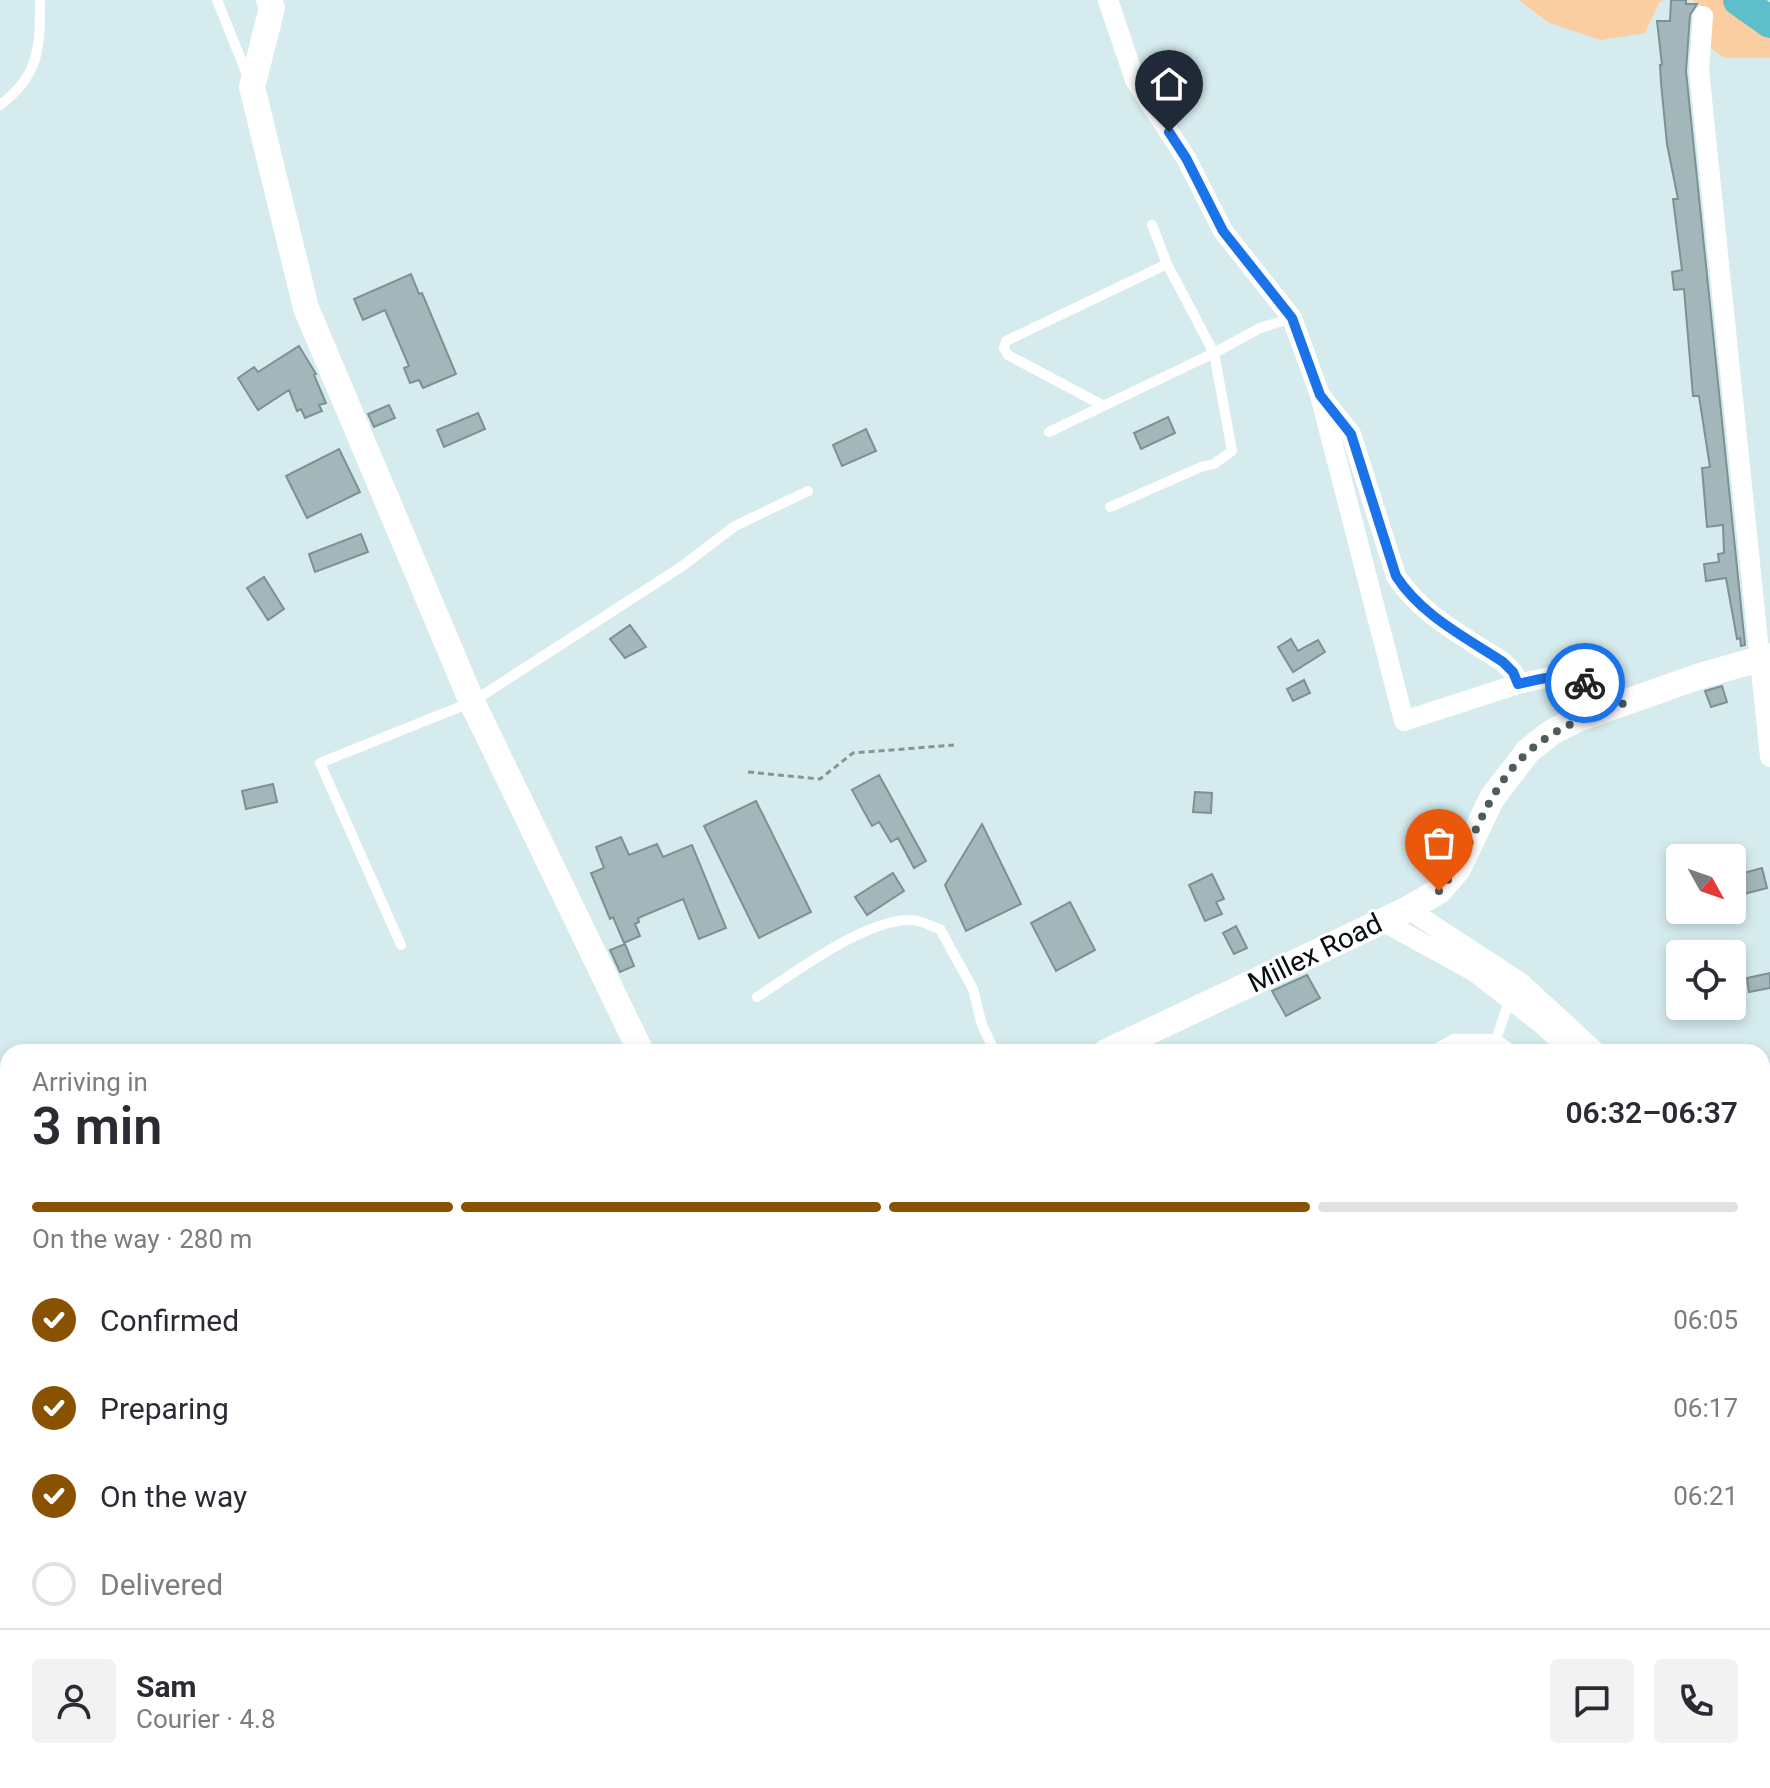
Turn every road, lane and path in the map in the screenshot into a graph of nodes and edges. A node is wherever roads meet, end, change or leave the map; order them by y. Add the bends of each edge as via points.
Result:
1 (40, 0) edge
2 (217, 0) edge
3 (269, 0) edge
4 (1108, 0) edge
5 (1703, 16) dead end
6 (252, 87) junction
7 (0, 105) edge
8 (1152, 225) dead end
9 (1167, 264) junction
10 (1292, 318) junction
11 (1214, 353) junction
12 (1320, 395) junction
13 (1102, 405) junction
14 (1049, 432) dead end
15 (808, 491) dead end
16 (1110, 507) dead end
17 (1765, 657) edge
18 (1518, 684) junction
19 (472, 702) junction
20 (1623, 704) junction
21 (954, 745) dead end
22 (1770, 757) edge
23 (748, 772) dead end
24 (1408, 909) junction
25 (1382, 921) junction
26 (401, 945) dead end
27 (757, 997) dead end
28 (1510, 999) junction
29 (1496, 1039) junction
30 (637, 1044) edge
31 (991, 1044) edge
32 (1123, 1044) edge
33 (1445, 1044) edge
34 (1503, 1044) edge
35 (1563, 1044) edge
36 (1587, 1044) edge

1 - 7 lane via 37,57 29,76
2 - 6 lane
3 - 6 street via 272,8
4 - 10 street via 1135,80 1186,158 1223,231
5 - 17 street via 1699,70
6 - 19 street via 306,308
8 - 9 lane
9 - 11 lane
9 - 13 lane via 1006,341 1008,355
10 - 11 lane
10 - 12 street
11 - 13 lane
11 - 16 lane via 1232,451 1214,464
12 - 18 street via 1351,434 1396,576 1407,593 1503,662
12 - 18 street via 1404,721
13 - 14 lane
15 - 19 lane via 735,526 681,567
17 - 20 street, Millex Road
17 - 22 street
18 - 20 street via 1559,675 1577,678
19 - 26 lane via 320,763
19 - 30 street
20 - 24 street, Millex Road via 1578,719 1528,751 1492,798 1458,869 1439,891
21 - 23 path via 853,753 820,779
24 - 25 street, Millex Road
24 - 36 street via 1521,983
25 - 28 street via 1475,972
25 - 32 street, Millex Road
27 - 31 lane via 837,946 889,922 914,920 940,929 973,989
28 - 29 lane
28 - 35 street
29 - 33 lane via 1454,1039
29 - 34 lane

